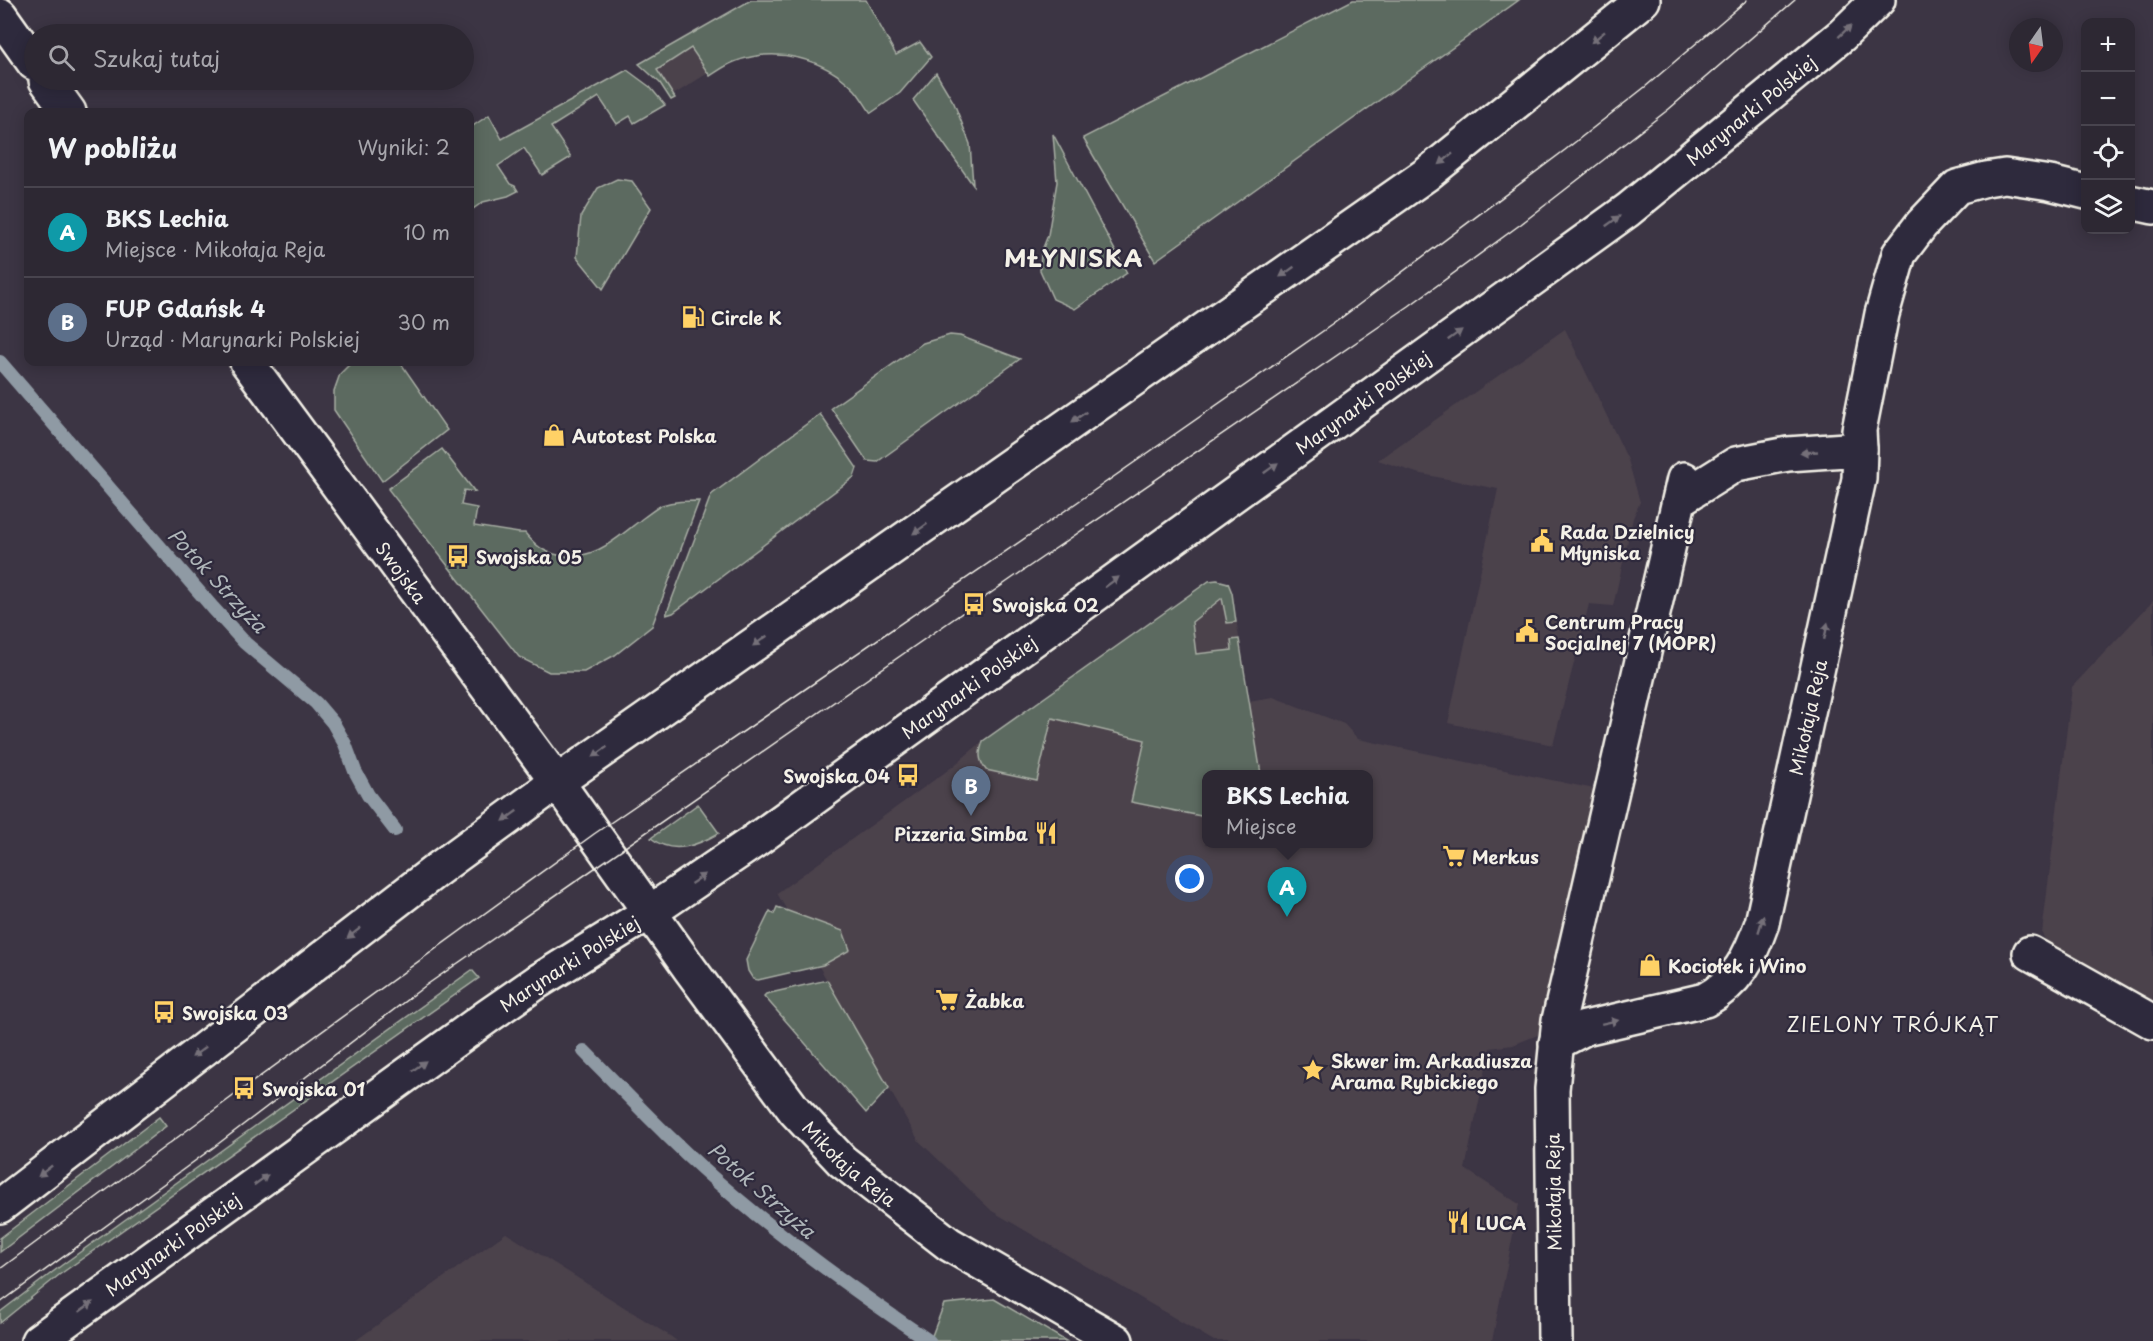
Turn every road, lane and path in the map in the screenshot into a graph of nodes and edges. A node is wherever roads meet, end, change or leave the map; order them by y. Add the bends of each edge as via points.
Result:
1 (22, 0) edge
2 (1643, 0) edge
3 (1878, 0) edge
4 (0, 14) edge
5 (24, 49) edge
6 (53, 90) edge
7 (66, 108) edge
8 (2081, 191) edge
9 (2135, 203) edge
10 (2153, 207) edge
11 (250, 366) edge
12 (1860, 449) junction
13 (557, 782) junction
14 (650, 912) junction
15 (2030, 953) dead end
16 (2153, 1022) edge
17 (1556, 1043) junction
18 (0, 1206) edge
19 (38, 1341) edge
20 (1116, 1341) edge
21 (1555, 1341) edge

1 - 4 main road
2 -> 13 main road via 1427,174
14 -> 3 main road, Marynarki Polskiej via 753,842 1628,210 1842,35
4 - 5 main road
6 - 7 main road
8 - 12 main road via 2005,176 1986,179 1957,187 1921,225 1899,254 1882,314 1859,430
9 - 10 main road
11 - 13 main road, Swojska
17 -> 12 main road, Mikołaja Reja via 1585,1028 1705,1000 1737,975 1753,948 1762,924 1859,478
12 -> 17 main road, Mikołaja Reja via 1788,454 1736,464 1682,488
13 - 14 main road, Swojska
13 -> 18 main road
19 -> 14 main road, Marynarki Polskiej via 488,1016
14 - 20 main road, Mikołaja Reja via 795,1111 842,1161 949,1244
15 - 16 main road
17 - 21 main road, Mikołaja Reja via 1552,1089

